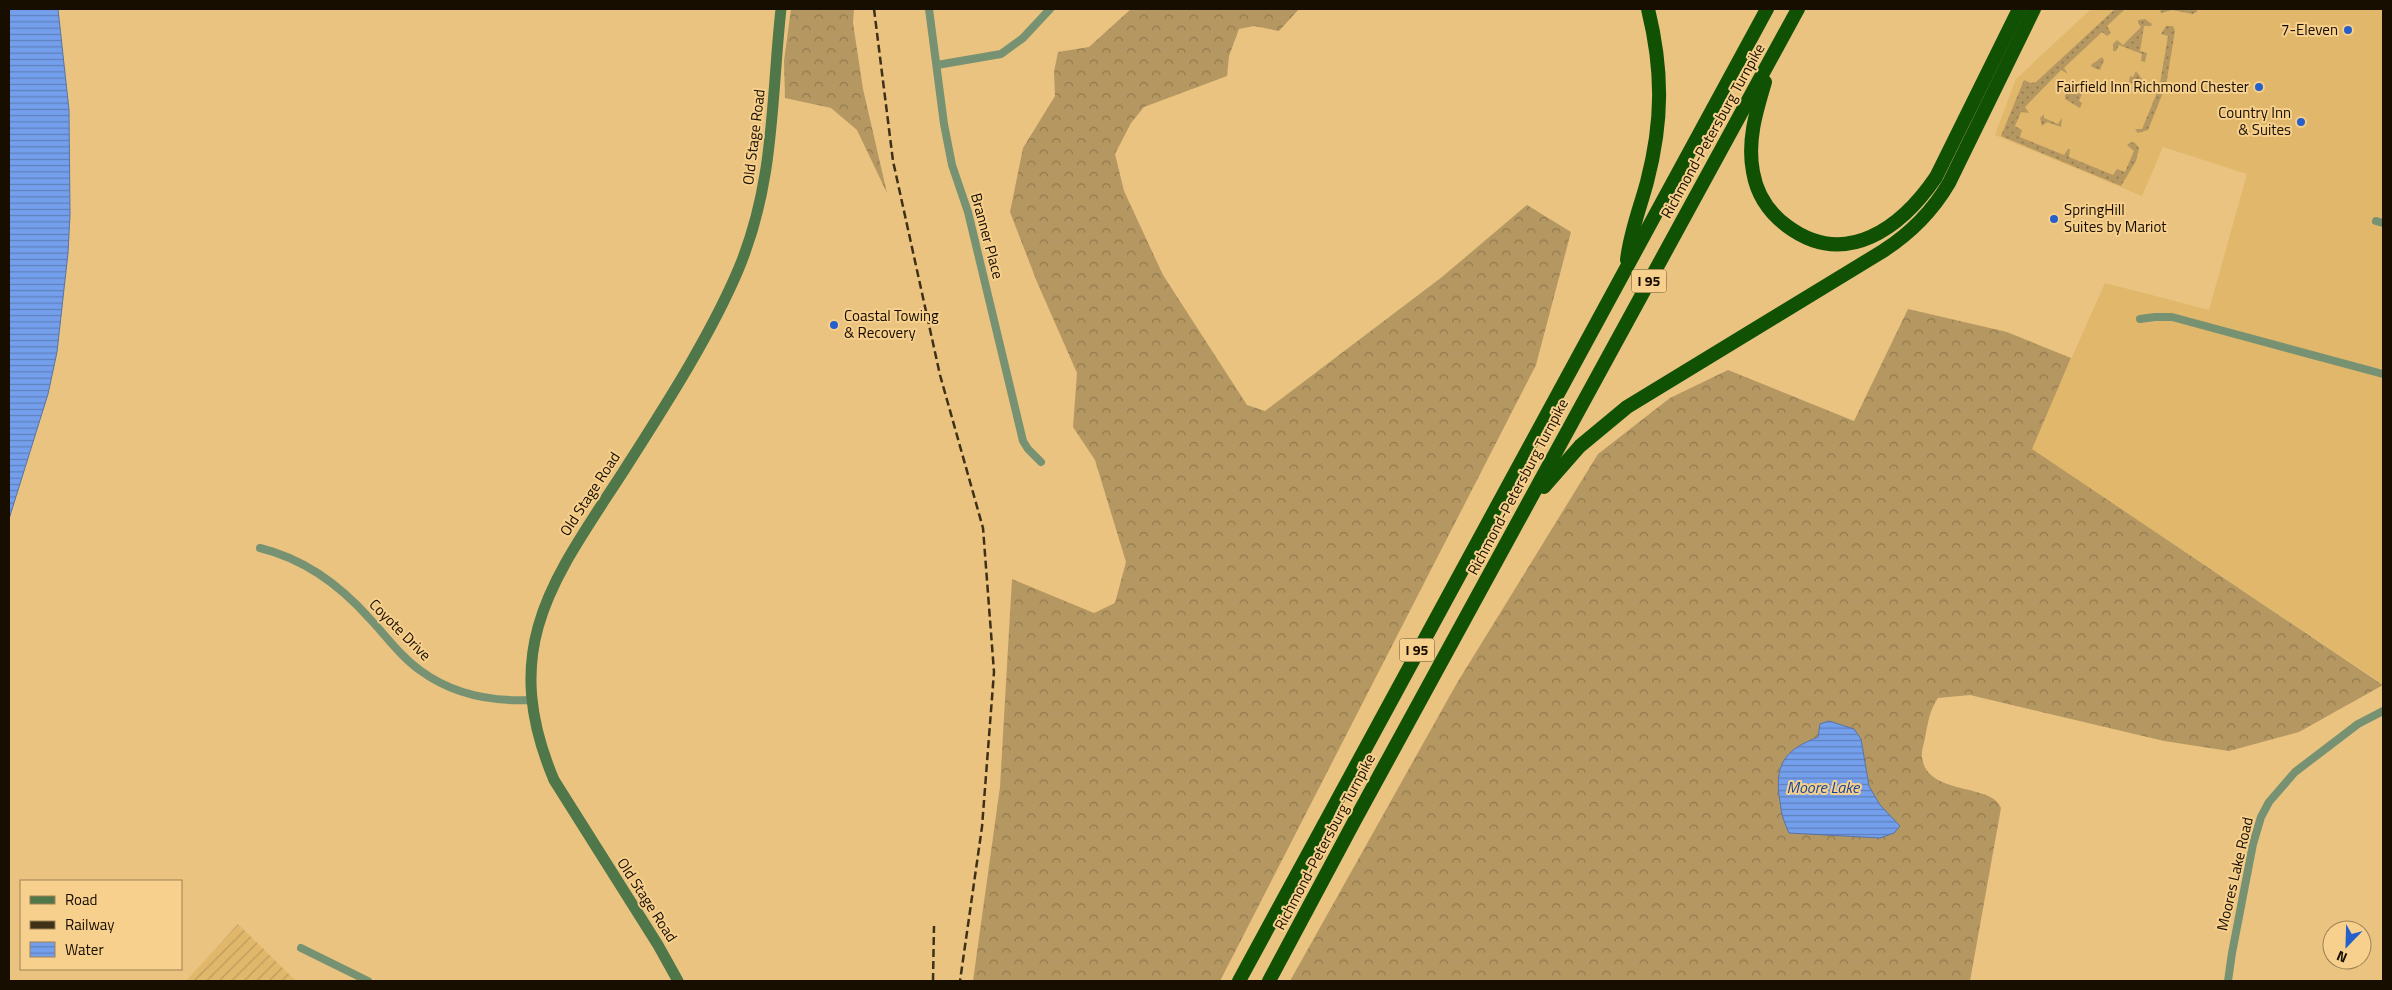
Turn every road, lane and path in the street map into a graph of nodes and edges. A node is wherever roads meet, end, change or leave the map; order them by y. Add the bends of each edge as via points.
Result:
1 (781, 9) edge
2 (929, 9) edge
3 (1050, 9) edge
4 (1648, 9) edge
5 (1767, 9) edge
6 (1798, 9) edge
7 (2019, 9) edge
8 (2034, 9) edge
9 (1775, 51) junction
10 (937, 65) junction
11 (1626, 268) junction
12 (2140, 319) dead end
13 (2383, 374) edge
14 (1041, 462) dead end
15 (1524, 510) junction
16 (260, 548) dead end
17 (532, 700) junction
18 (2383, 710) edge
19 (301, 948) dead end
20 (368, 981) edge
21 (678, 981) edge
22 (1239, 981) edge
23 (1269, 981) edge
24 (2228, 981) edge

1 - 17 street, Old Stage Road via 766,177 750,239 725,297 696,350 557,575 535,635
2 - 10 street, Branner Place
3 - 10 street via 1024,38 1001,54
4 - 11 highway via 1657,47 1660,110 1647,183 1629,239
5 - 11 highway, Richmond-Petersburg Turnpike / I 95
6 - 9 highway, Richmond-Petersburg Turnpike / I 95
7 - 9 highway via 1926,193 1897,222 1856,242 1828,244 1800,235 1779,220 1762,198 1753,172 1752,138 1754,119
8 - 15 highway via 1949,183 1917,226 1883,251 1611,419 1580,446
9 - 15 highway, Richmond-Petersburg Turnpike / I 95
10 - 14 street, Branner Place via 952,165 968,212 1023,441
11 - 22 highway, Richmond-Petersburg Turnpike / I 95
12 - 13 street via 2172,317
15 - 23 highway, Richmond-Petersburg Turnpike / I 95
16 - 17 street, Coyote Drive via 295,559 322,575 369,617 403,656 432,678 464,693 482,697
17 - 21 street, Old Stage Road via 539,739 554,780
18 - 24 street, Moores Lake Road via 2358,724 2295,772 2269,802 2253,844
19 - 20 street

